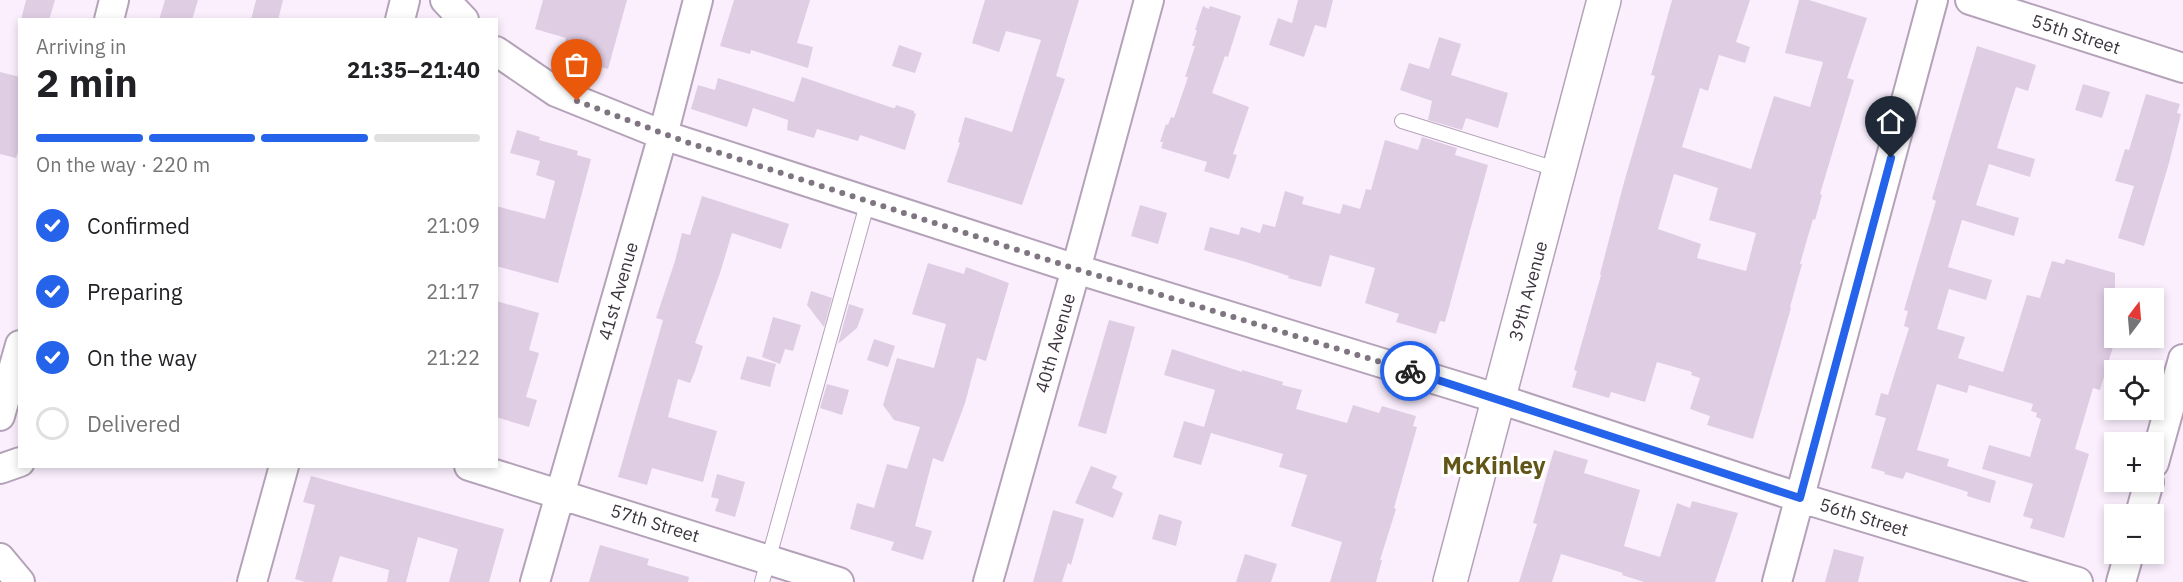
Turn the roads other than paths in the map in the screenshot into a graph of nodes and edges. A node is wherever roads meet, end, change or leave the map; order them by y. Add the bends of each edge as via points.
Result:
1 (114, 0) edge
2 (405, 0) edge
3 (444, 0) edge
4 (698, 0) edge
5 (1149, 0) edge
6 (1604, 0) edge
7 (1933, 0) edge
8 (1970, 0) edge
9 (110, 18) edge
10 (400, 18) edge
11 (462, 18) edge
12 (498, 52) edge
13 (2183, 68) edge
14 (1402, 121) dead end
15 (663, 135) junction
16 (1559, 170) junction
17 (868, 201) junction
18 (1076, 269) junction
19 (18, 352) edge
20 (2183, 359) edge
21 (1499, 399) junction
22 (0, 416) edge
23 (2163, 432) edge
24 (18, 463) edge
25 (283, 468) edge
26 (476, 468) edge
27 (0, 469) edge
28 (560, 494) junction
29 (1800, 498) junction
30 (0, 558) edge
31 (2126, 564) edge
32 (766, 570) edge
33 (20, 582) edge
34 (252, 582) edge
35 (535, 582) edge
36 (839, 582) edge
37 (988, 582) edge
38 (1450, 582) edge
39 (1777, 582) edge
40 (2078, 582) edge
41 (2121, 582) edge

1 - 9 street
2 - 10 street
3 - 11 street
4 - 15 street, 41st Avenue
5 - 18 street, 40th Avenue
6 - 16 main road, 39th Avenue
7 - 29 street
8 - 13 street, 55th Street
12 - 15 street, 56th Street via 556,92
14 - 16 lane
15 - 17 street, 56th Street
15 - 28 street, 41st Avenue
16 - 21 main road, 39th Avenue
17 - 18 street, 56th Street
17 - 32 lane
18 - 21 street, 56th Street
18 - 37 street, 40th Avenue
19 - 22 street
20 - 23 street
21 - 29 street, 56th Street
21 - 38 main road, 39th Avenue
24 - 27 street
25 - 34 street
26 - 28 street, 57th Street
28 - 32 street, 57th Street
28 - 35 street, 41st Avenue
29 - 39 street
29 - 40 street, 56th Street
30 - 33 street
31 - 41 street
32 - 36 street, 57th Street

